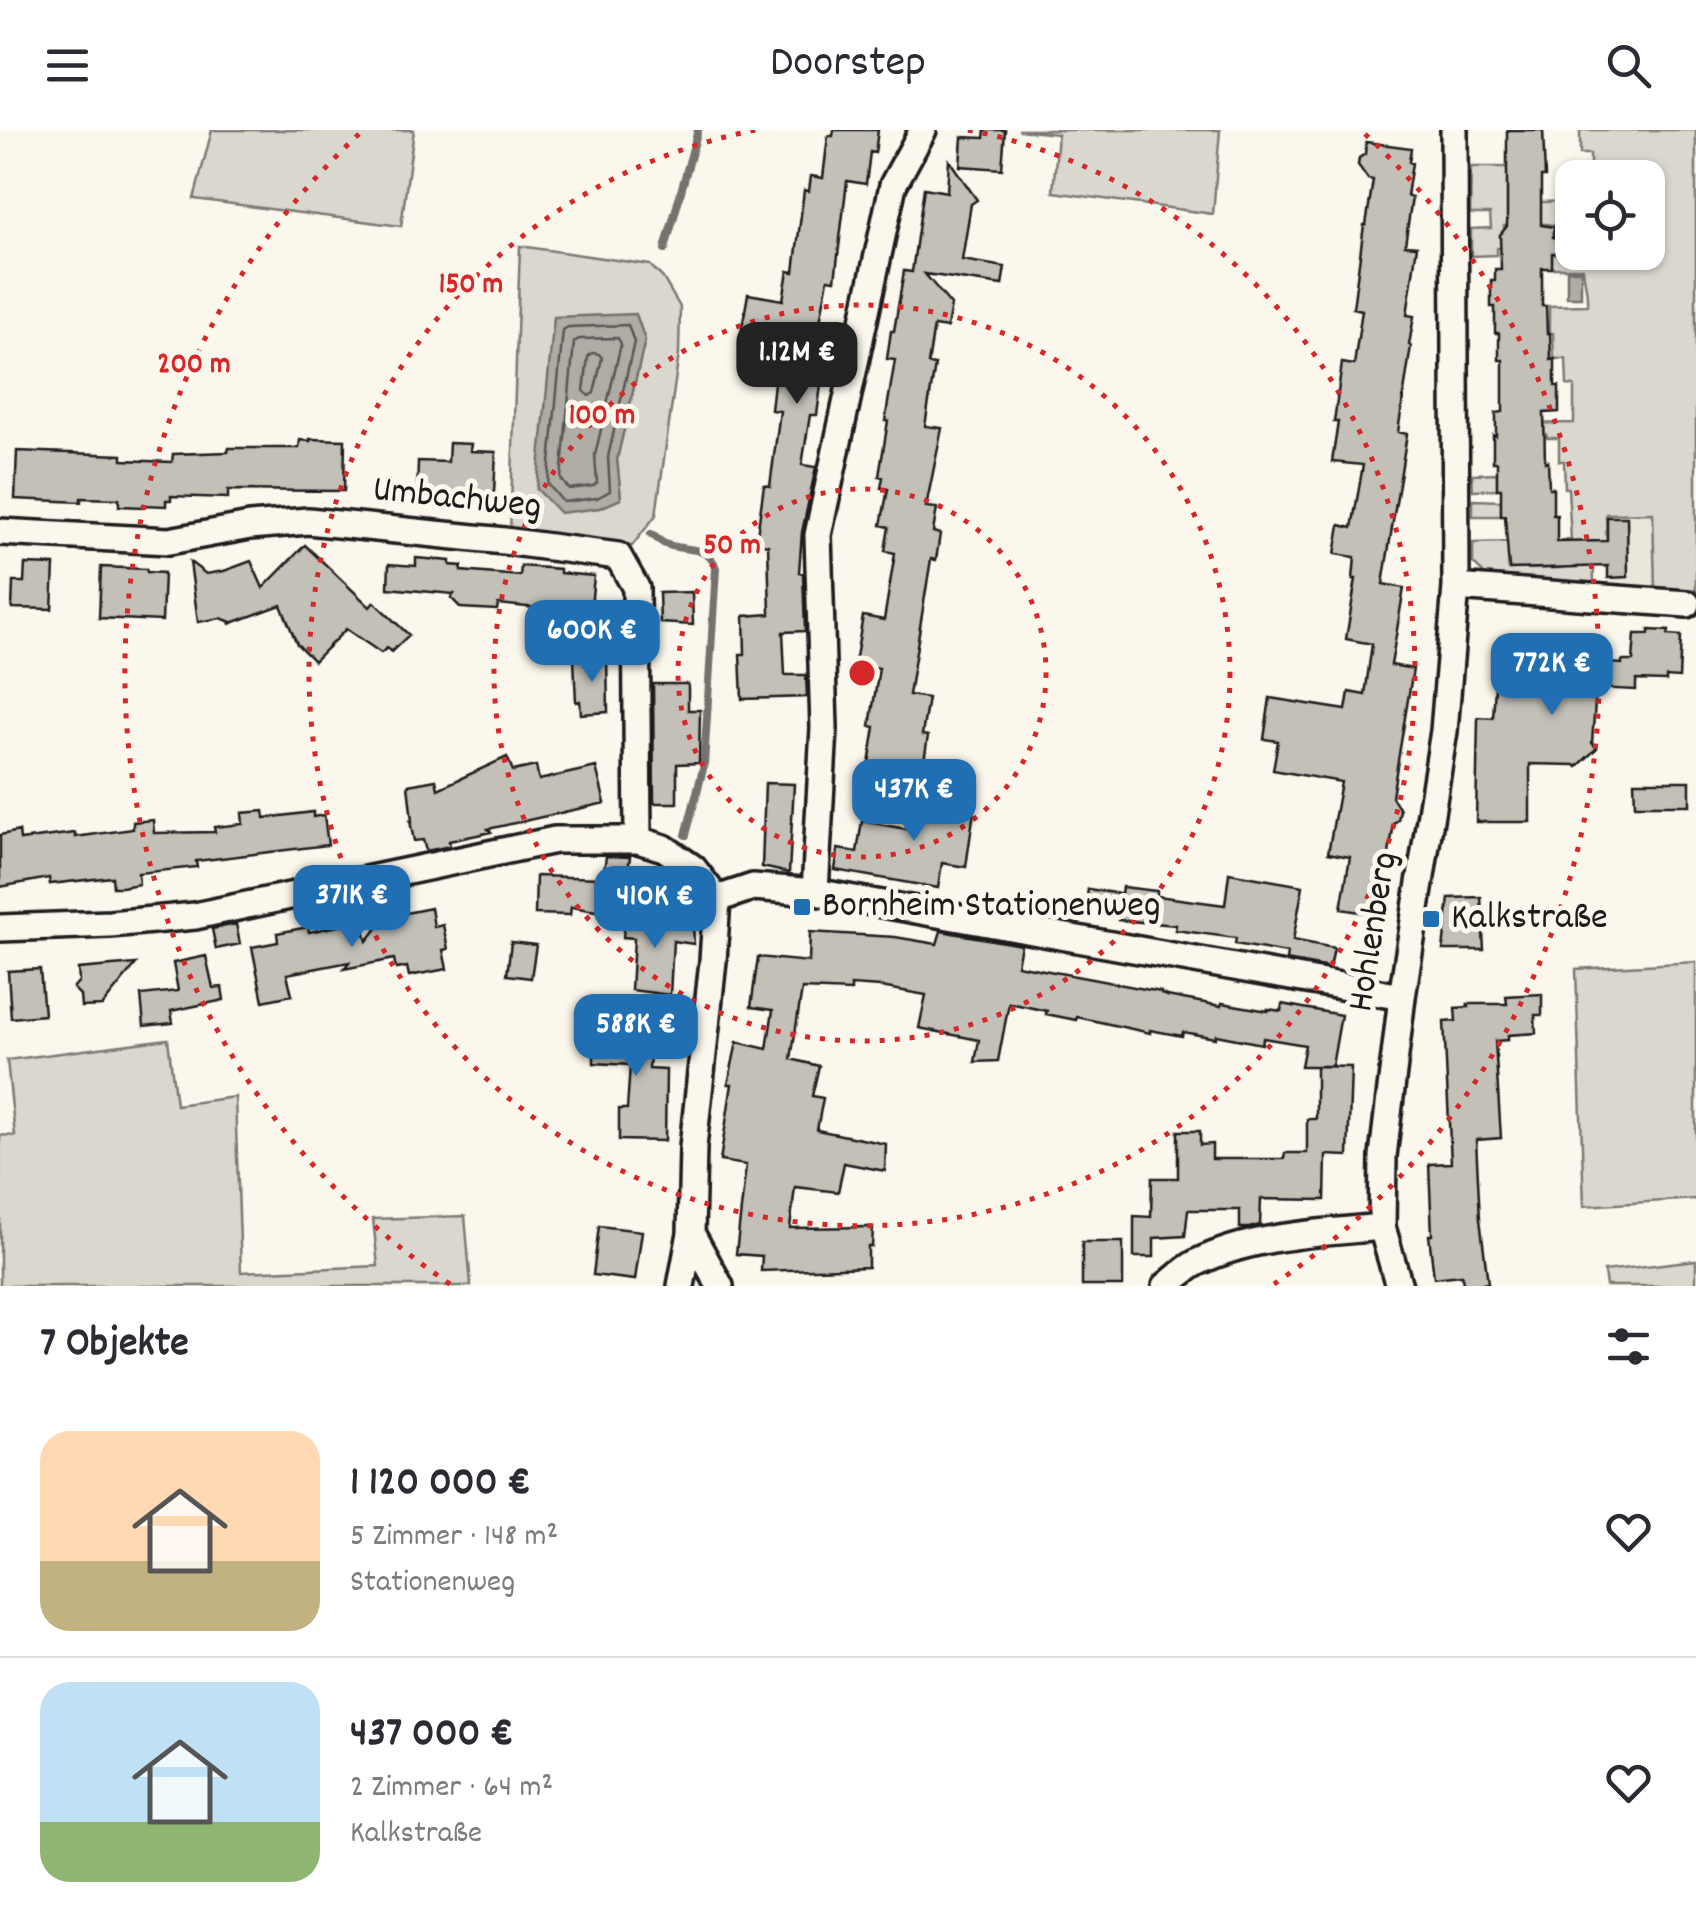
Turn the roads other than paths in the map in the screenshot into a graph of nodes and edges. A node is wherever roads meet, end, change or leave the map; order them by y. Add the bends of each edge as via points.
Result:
1 (922, 130) edge
2 (1454, 130) edge
3 (0, 532) edge
4 (1456, 588) junction
5 (1686, 604) dead end
6 (638, 840) junction
7 (816, 892) junction
8 (717, 900) junction
9 (0, 928) edge
10 (1402, 997) junction
11 (1382, 1227) junction
12 (691, 1234) junction
13 (681, 1286) edge
14 (720, 1286) edge
15 (1166, 1286) edge
16 (1400, 1286) edge

1 - 7 street via 893,185 818,535 824,728
2 - 4 street, Hohlenberg
3 - 6 street, Umbachweg via 170,540 308,521 618,556 636,588
4 - 5 street
4 - 10 street, Hohlenberg via 1444,731
6 - 8 street via 693,868
6 - 9 street via 555,840 195,916
7 - 8 street via 753,887
7 - 10 street
8 - 12 street
10 - 11 street, Hohlenberg
11 - 15 street via 1234,1248 1194,1264
11 - 16 street, Hohlenberg
12 - 13 street
12 - 14 street

